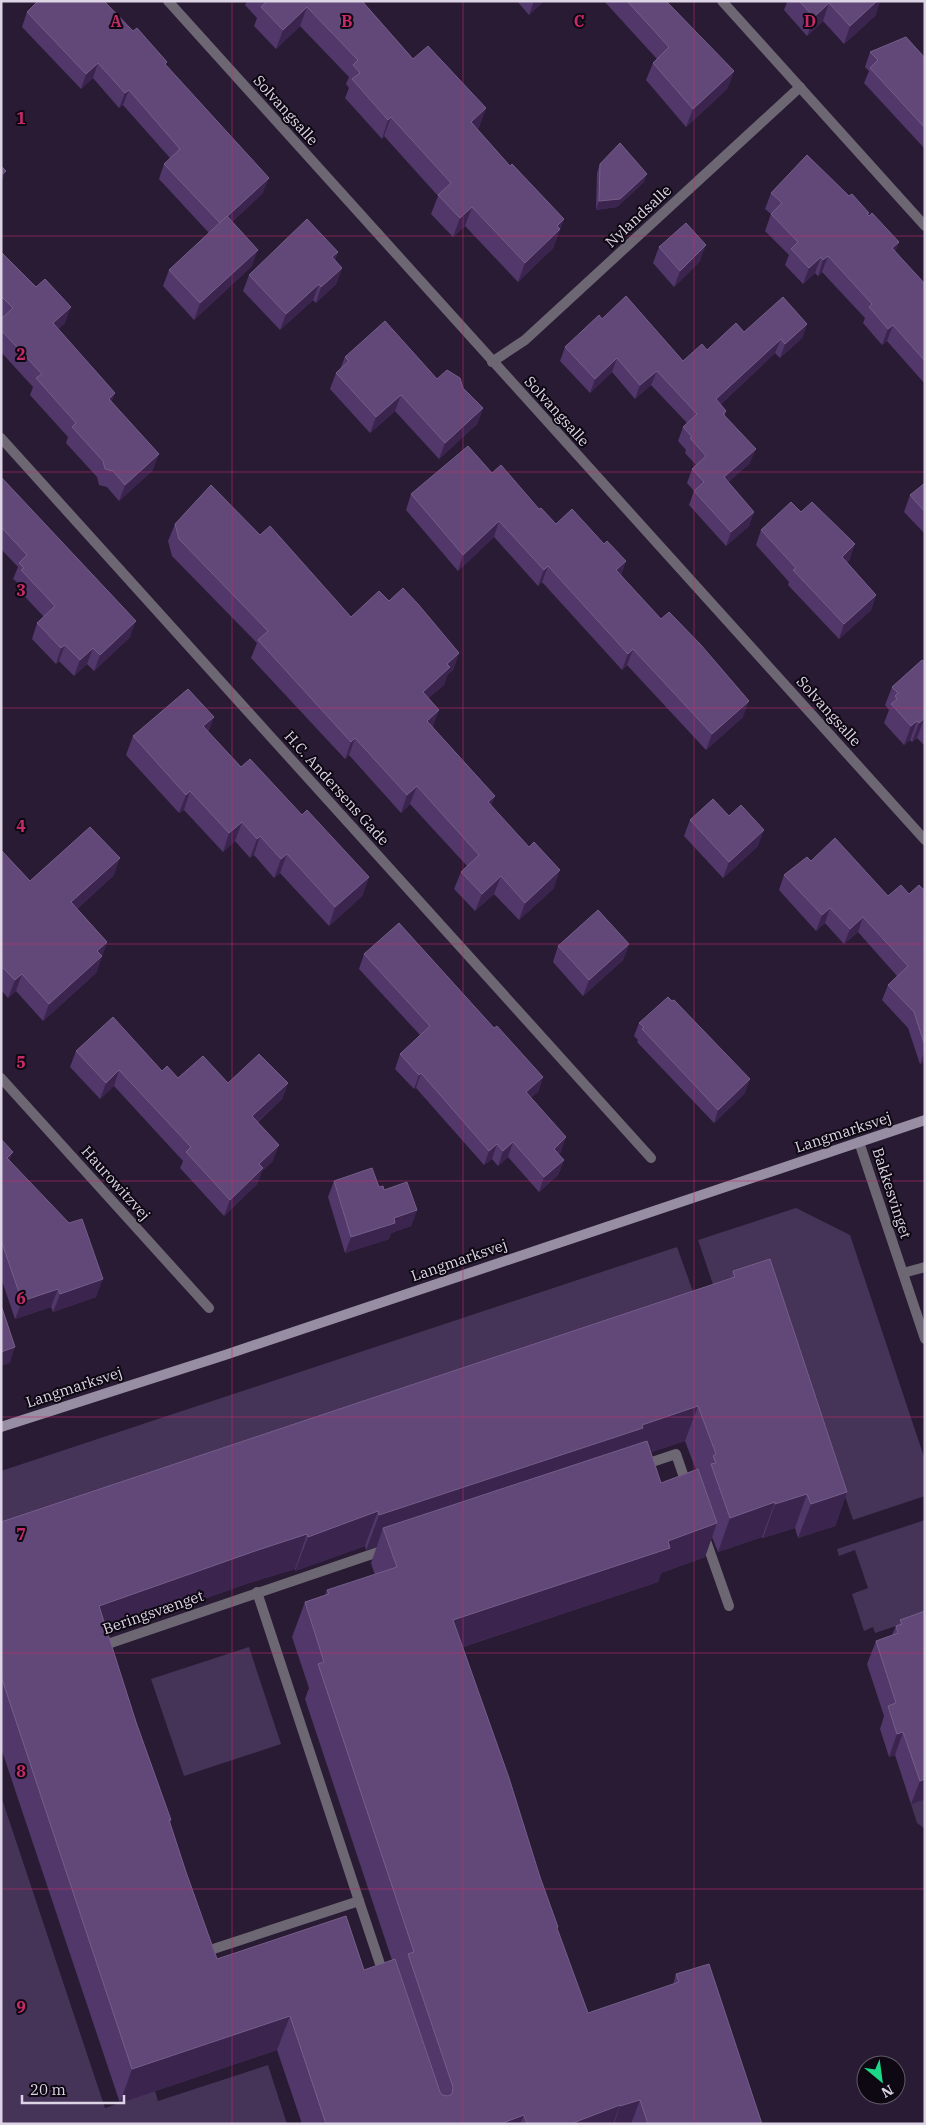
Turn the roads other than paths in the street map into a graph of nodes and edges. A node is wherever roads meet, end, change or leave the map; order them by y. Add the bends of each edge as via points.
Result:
1 (168, 1) edge
2 (722, 1) edge
3 (800, 87) junction
4 (925, 226) edge
5 (492, 362) junction
6 (1, 438) edge
7 (925, 840) edge
8 (1, 1078) edge
9 (925, 1120) edge
10 (859, 1142) junction
11 (650, 1158) dead end
12 (925, 1267) edge
13 (903, 1273) junction
14 (209, 1308) dead end
15 (925, 1339) edge
16 (1, 1427) edge
17 (629, 1470) edge
18 (692, 1501) edge
19 (702, 1529) edge
20 (396, 1546) edge
21 (257, 1592) junction
22 (729, 1606) dead end
23 (101, 1655) edge
24 (359, 1901) junction
25 (197, 1944) edge
26 (387, 1984) edge

1 - 5 street, Solvangsalle
2 - 3 street
3 - 4 street
3 - 5 street, Nylandsalle via 525,340
5 - 7 street, Solvangsalle
6 - 11 street, H.C. Andersens Gade
8 - 14 street, Haurowitzvej
9 - 10 main road, Langmarksvej
10 - 13 street, Bakkesvinget
10 - 16 main road, Langmarksvej
12 - 13 street
13 - 15 street, Bakkesvinget
17 - 18 street via 676,1454
19 - 22 street
20 - 21 street, Beringsvænget
21 - 23 street, Beringsvænget via 98,1646
21 - 24 street
24 - 25 street via 200,1954
24 - 26 street

